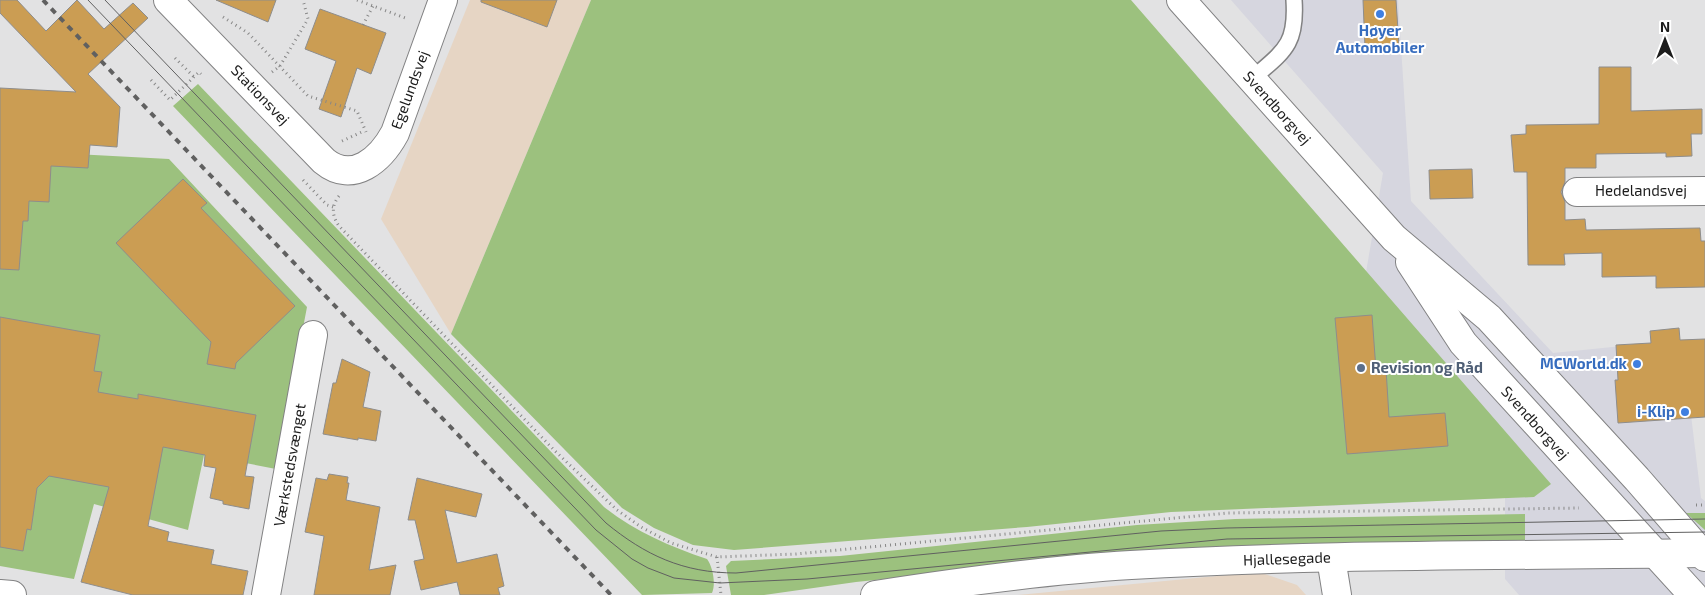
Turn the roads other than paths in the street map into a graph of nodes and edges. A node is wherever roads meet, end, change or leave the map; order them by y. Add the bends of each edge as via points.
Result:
1 (168, 0) edge
2 (443, 0) edge
3 (1181, 0) edge
4 (1294, 0) edge
5 (1252, 79) junction
6 (356, 170) joint
7 (1705, 191) edge
8 (1577, 192) dead end
9 (1394, 238) junction
10 (313, 335) dead end
11 (1654, 554) junction
12 (1704, 554) edge
13 (1331, 558) junction
14 (0, 594) edge
15 (12, 595) edge
16 (266, 595) edge
17 (875, 595) edge
18 (1337, 595) edge
19 (1693, 595) edge

1 - 6 street, Stationsvej via 324,161 340,170
2 - 6 street, Egelundsvej via 388,145 371,163
3 - 5 street, Svendborgvej
4 - 5 lane via 1296,23 1290,40 1279,55
5 - 9 street, Svendborgvej
7 - 8 street, Hedelandsvej
9 - 11 street, Svendborgvej via 1463,343
9 - 12 street, Svendborgvej via 1489,318
10 - 16 street, Værkstedsvænget
11 - 12 street, Hjallesegade
11 - 13 street, Hjallesegade
11 - 19 street, Svendborgvej
13 - 17 street, Hjallesegade via 1130,565
13 - 18 street
14 - 15 street

